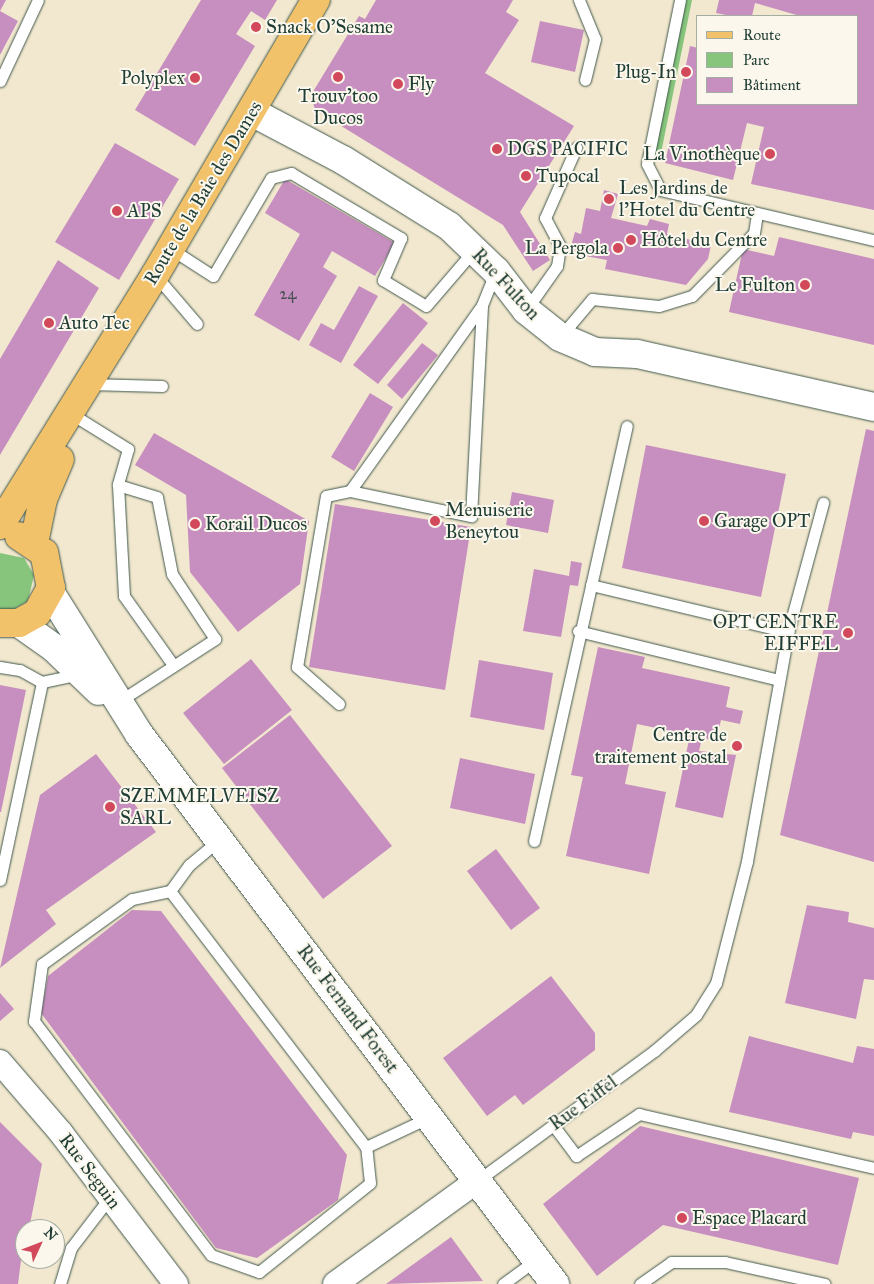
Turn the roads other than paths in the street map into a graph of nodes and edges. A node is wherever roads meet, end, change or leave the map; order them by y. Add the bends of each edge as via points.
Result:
1 (38, 0) edge
2 (316, 0) edge
3 (579, 0) edge
4 (680, 0) edge
5 (585, 80) dead end
6 (0, 81) edge
7 (252, 112) junction
8 (576, 148) dead end
9 (757, 214) junction
10 (874, 240) edge
11 (170, 249) junction
12 (474, 250) junction
13 (496, 271) junction
14 (155, 275) junction
15 (482, 306) junction
16 (526, 310) junction
17 (196, 324) dead end
18 (560, 337) junction
19 (87, 384) junction
20 (162, 386) dead end
21 (874, 407) edge
22 (78, 418) junction
23 (627, 426) dead end
24 (118, 485) junction
25 (350, 491) junction
26 (823, 503) dead end
27 (0, 525) edge
28 (0, 535) edge
29 (34, 543) junction
30 (591, 585) junction
31 (50, 592) junction
32 (10, 623) edge
33 (578, 632) junction
34 (788, 632) junction
35 (173, 665) junction
36 (0, 667) edge
37 (82, 673) junction
38 (779, 680) junction
39 (42, 682) junction
40 (118, 702) junction
41 (338, 704) dead end
42 (139, 734) junction
43 (219, 840) junction
44 (534, 841) dead end
45 (0, 880) edge
46 (170, 891) junction
47 (0, 1062) edge
48 (430, 1116) junction
49 (553, 1125) junction
50 (366, 1147) junction
51 (874, 1168) edge
52 (477, 1180) junction
53 (110, 1197) junction
54 (537, 1259) junction
55 (60, 1284) edge
56 (176, 1284) edge
57 (335, 1284) edge
58 (504, 1284) edge
59 (555, 1284) edge
60 (640, 1284) edge
61 (825, 1284) edge

1 - 6 lane
2 - 7 main road, Route de la Baie des Dames
3 - 5 lane via 595,38
4 - 9 lane via 648,164 660,190
7 - 11 main road, Route de la Baie des Dames
7 - 12 street, Rue Fulton via 385,186 449,226
8 - 16 lane via 546,218 560,246 557,266
9 - 10 lane
9 - 18 lane via 754,233 692,296 659,306 592,300
11 - 12 lane via 213,276 271,178 291,173 401,238 383,280 426,306
11 - 14 main road, Route de la Baie des Dames
12 - 13 street, Rue Fulton
13 - 15 lane
13 - 16 street, Rue Fulton
14 - 17 lane
14 - 19 main road, Route de la Baie des Dames
15 - 25 lane
15 - 25 lane via 471,516
16 - 18 street, Rue Fulton
18 - 21 street, Rue Fulton via 595,352 637,354
19 - 20 lane
19 - 22 main road, Route de la Baie des Dames
19 - 27 main road, Route de la Baie des Dames
22 - 24 lane via 128,449
22 - 29 main road, Route de la Baie des Dames via 43,499
23 - 30 lane
24 - 35 lane via 124,596
24 - 35 lane via 157,497 172,574 215,639
25 - 41 lane via 326,496 297,668
26 - 34 lane, Rue Eiffel
28 - 29 main road via 17,535
29 - 31 main road via 48,562
30 - 33 lane
30 - 34 lane
31 - 32 main road via 37,613
31 - 40 street, Rue Fernand Forest
32 - 37 street, Rue Fernand Forest
33 - 38 lane
33 - 44 lane
34 - 38 lane, Rue Eiffel
35 - 40 lane
36 - 39 lane via 20,670
37 - 39 lane
37 - 42 street, Rue Fernand Forest
38 - 49 lane, Rue Eiffel via 746,861 716,982 696,1015
39 - 45 lane
40 - 42 street, Rue Fernand Forest
42 - 43 street, Rue Fernand Forest
43 - 46 lane via 189,865
43 - 48 street, Rue Fernand Forest
46 - 50 lane
46 - 50 lane via 132,899 42,964 35,990 34,1021 211,1255 260,1272 370,1183
47 - 53 street, Rue Seguin
48 - 50 lane
48 - 52 street, Rue Fernand Forest
49 - 51 lane via 576,1156 639,1114
49 - 52 lane, Rue Eiffel
52 - 54 street, Rue Fernand Forest
52 - 57 street, Rue Eiffel
53 - 55 lane via 71,1248
53 - 56 street, Rue Seguin
54 - 58 lane
54 - 59 street, Rue Fernand Forest
60 - 61 lane via 671,1262 724,1262

